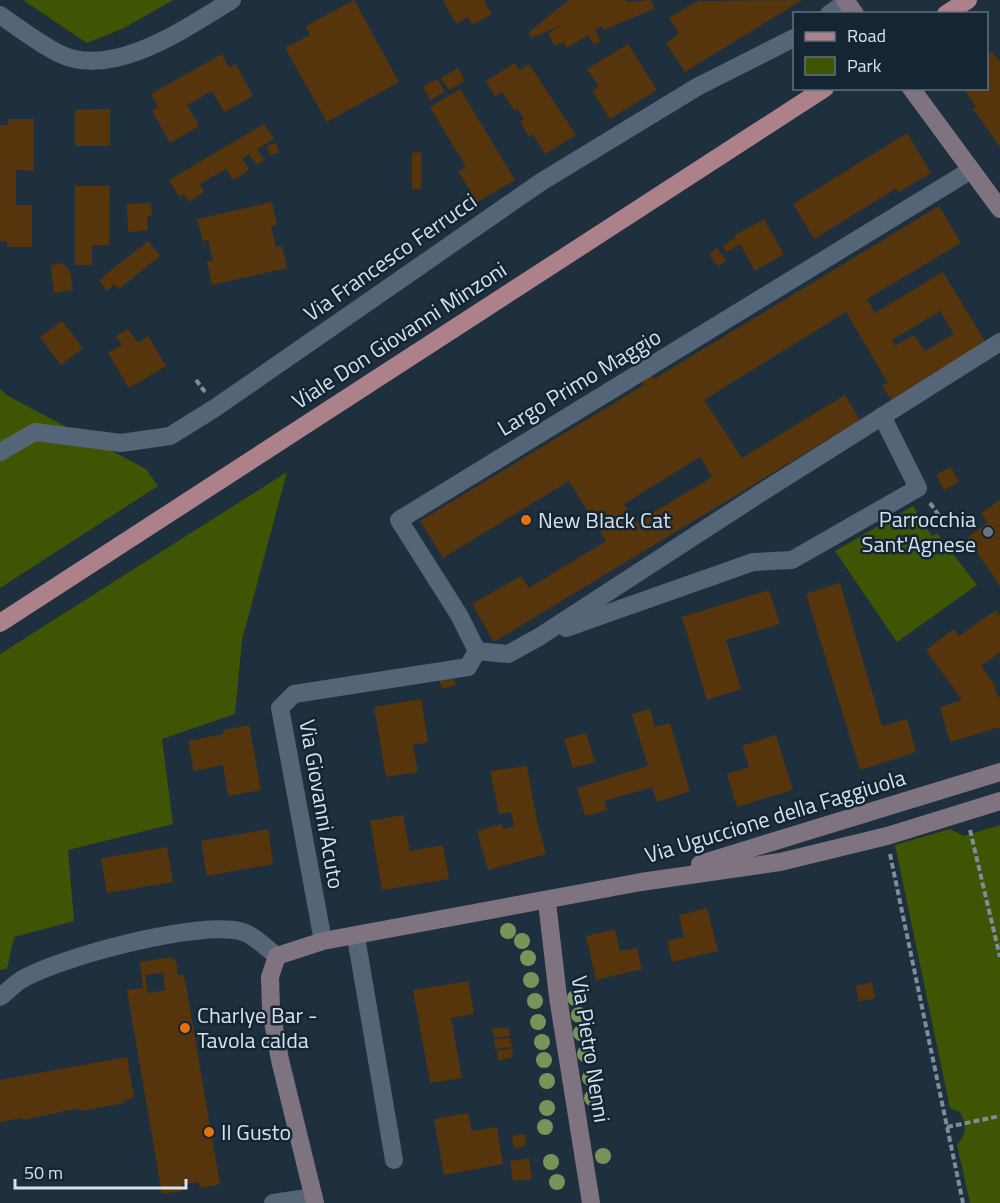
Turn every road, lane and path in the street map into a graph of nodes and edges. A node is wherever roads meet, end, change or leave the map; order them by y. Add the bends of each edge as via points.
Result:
1 (232, 0) edge
2 (968, 0) edge
3 (849, 5) edge
4 (833, 12) edge
5 (949, 12) edge
6 (0, 15) edge
7 (793, 39) edge
8 (822, 90) edge
9 (912, 90) edge
10 (971, 170) junction
11 (1000, 209) edge
12 (1000, 342) edge
13 (882, 416) junction
14 (0, 452) edge
15 (0, 623) edge
16 (539, 637) junction
17 (477, 651) junction
18 (1000, 772) edge
19 (1000, 801) edge
20 (966, 812) junction
21 (887, 836) junction
22 (641, 882) junction
23 (546, 902) junction
24 (356, 937) junction
25 (323, 941) junction
26 (277, 956) junction
27 (1000, 957) edge
28 (0, 997) edge
29 (1000, 1116) edge
30 (947, 1127) junction
31 (394, 1160) dead end
32 (314, 1200) edge
33 (273, 1203) edge
34 (591, 1203) edge
35 (963, 1203) edge

1 - 6 street via 152,46 120,57 89,60 60,54
2 - 5 main road
3 - 4 street
7 - 14 street, Via Francesco Ferrucci via 697,87 541,182 170,436 122,443 35,432
8 - 15 main road, Viale Don Giovanni Minzoni
9 - 10 street
10 - 11 street
10 - 17 street, Largo Primo Maggio via 399,520
12 - 13 street
13 - 16 street
13 - 16 street via 918,488 792,560 753,562
16 - 17 street via 508,654
17 - 25 street, Via Giovanni Acuto via 468,667 294,694 280,708
18 - 22 street, Via Uguccione della Faggiuola
19 - 20 street, Via Uguccione della Faggiuola
20 - 21 street, Via Uguccione della Faggiuola
20 - 27 path
21 - 22 street, Via Uguccione della Faggiuola via 780,862
21 - 30 path
22 - 23 street, Via Uguccione della Faggiuola
23 - 24 street
23 - 34 street, Via Pietro Nenni
24 - 25 street
24 - 31 street
25 - 26 street
26 - 28 street via 244,932 204,930 75,957 21,980
26 - 32 street via 270,977 271,1011
29 - 30 path
30 - 35 path
32 - 33 street

